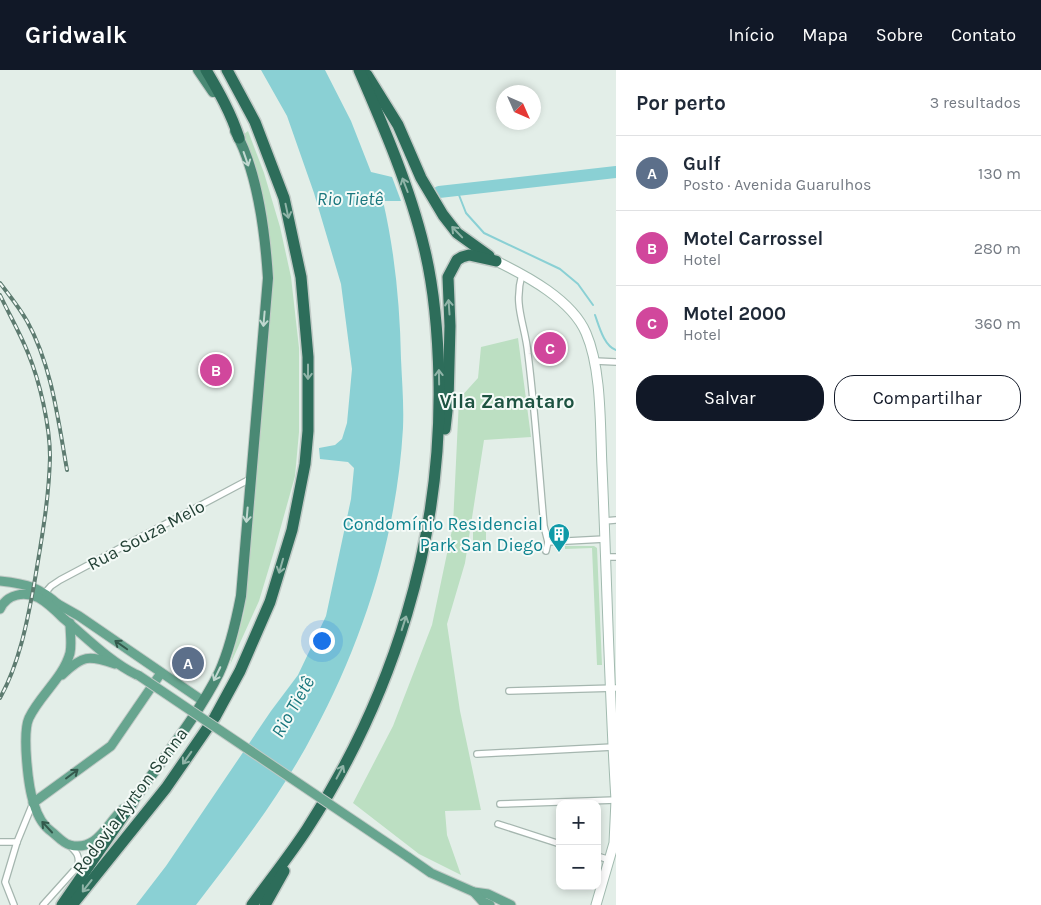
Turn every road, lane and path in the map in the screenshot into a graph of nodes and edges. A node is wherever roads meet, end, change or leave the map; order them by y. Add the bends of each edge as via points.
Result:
1 (198, 70) edge
2 (206, 70) edge
3 (227, 70) edge
4 (361, 70) edge
5 (239, 138) junction
6 (496, 261) junction
7 (522, 274) junction
8 (595, 361) junction
9 (616, 362) edge
10 (435, 476) junction
11 (250, 480) junction
12 (616, 520) edge
13 (604, 521) junction
14 (605, 539) junction
15 (548, 542) junction
16 (546, 551) dead end
17 (605, 557) junction
18 (616, 557) edge
19 (0, 574) edge
20 (0, 581) edge
21 (15, 583) junction
22 (44, 594) junction
23 (56, 603) junction
24 (0, 609) edge
25 (70, 623) junction
26 (120, 666) junction
27 (161, 672) junction
28 (137, 675) junction
29 (55, 682) junction
30 (613, 688) edge
31 (509, 691) dead end
32 (203, 701) junction
33 (613, 747) junction
34 (477, 754) dead end
35 (616, 800) edge
36 (132, 803) junction
37 (33, 804) junction
38 (500, 804) dead end
39 (498, 824) dead end
40 (307, 830) junction
41 (0, 842) edge
42 (18, 842) junction
43 (556, 843) edge
44 (69, 845) junction
45 (601, 857) edge
46 (610, 860) junction
47 (2, 883) edge
48 (474, 892) junction
49 (14, 905) edge
50 (43, 905) edge
51 (62, 905) edge
52 (72, 905) edge
53 (252, 905) edge
54 (265, 905) edge
55 (490, 905) edge
56 (511, 905) edge
57 (596, 905) edge

1 - 5 highway
2 - 5 highway via 234,120
3 -> 52 highway, Rodovia Ayrton Senna via 255,122 284,198 301,277 308,357 305,464 292,530 270,602 240,671 214,717 166,788
6 -> 4 highway via 457,233 443,215 421,178 398,125 377,89
10 -> 4 highway via 440,406 438,336 432,282 413,206
5 -> 11 highway via 261,211 268,278
6 - 7 main road
10 -> 6 highway via 441,464 448,402 448,277 456,260 462,257 469,255
7 - 8 main road via 557,298 576,317 586,331
7 - 15 street via 518,300 528,351
8 - 9 street
8 - 13 main road
40 -> 10 highway via 365,725 391,662 414,594
11 - 22 street, Rua Souza Melo via 60,580
11 -> 32 highway via 242,596 219,672
12 - 13 street
13 - 14 main road
14 - 15 street
14 - 17 main road
15 - 16 street
17 - 18 street
17 - 30 main road
19 - 21 main road
20 - 21 main road
21 - 22 main road via 36,588
22 - 23 main road
27 -> 23 main road
23 - 28 main road
24 - 25 main road via 8,598 28,595 40,598
25 - 26 main road
25 - 29 main road via 70,653
26 - 28 main road
26 - 29 main road via 84,658
27 - 32 main road
37 -> 27 main road via 110,746
28 - 48 main road, bridge via 431,873
29 - 37 main road via 29,718 25,731
30 - 31 street
30 - 33 main road
32 - 36 highway
33 - 34 street
33 - 35 main road
35 - 38 street
35 - 46 main road
36 - 44 main road via 121,810 94,841 87,845
36 - 51 highway
37 - 42 street
44 -> 37 main road via 47,829
39 - 43 street
40 - 53 highway
40 - 54 highway
41 - 42 street
42 - 47 street
44 - 50 street via 78,854 78,866
45 - 46 street
46 - 57 main road
47 - 49 street
48 - 55 main road
48 - 56 main road via 488,894

